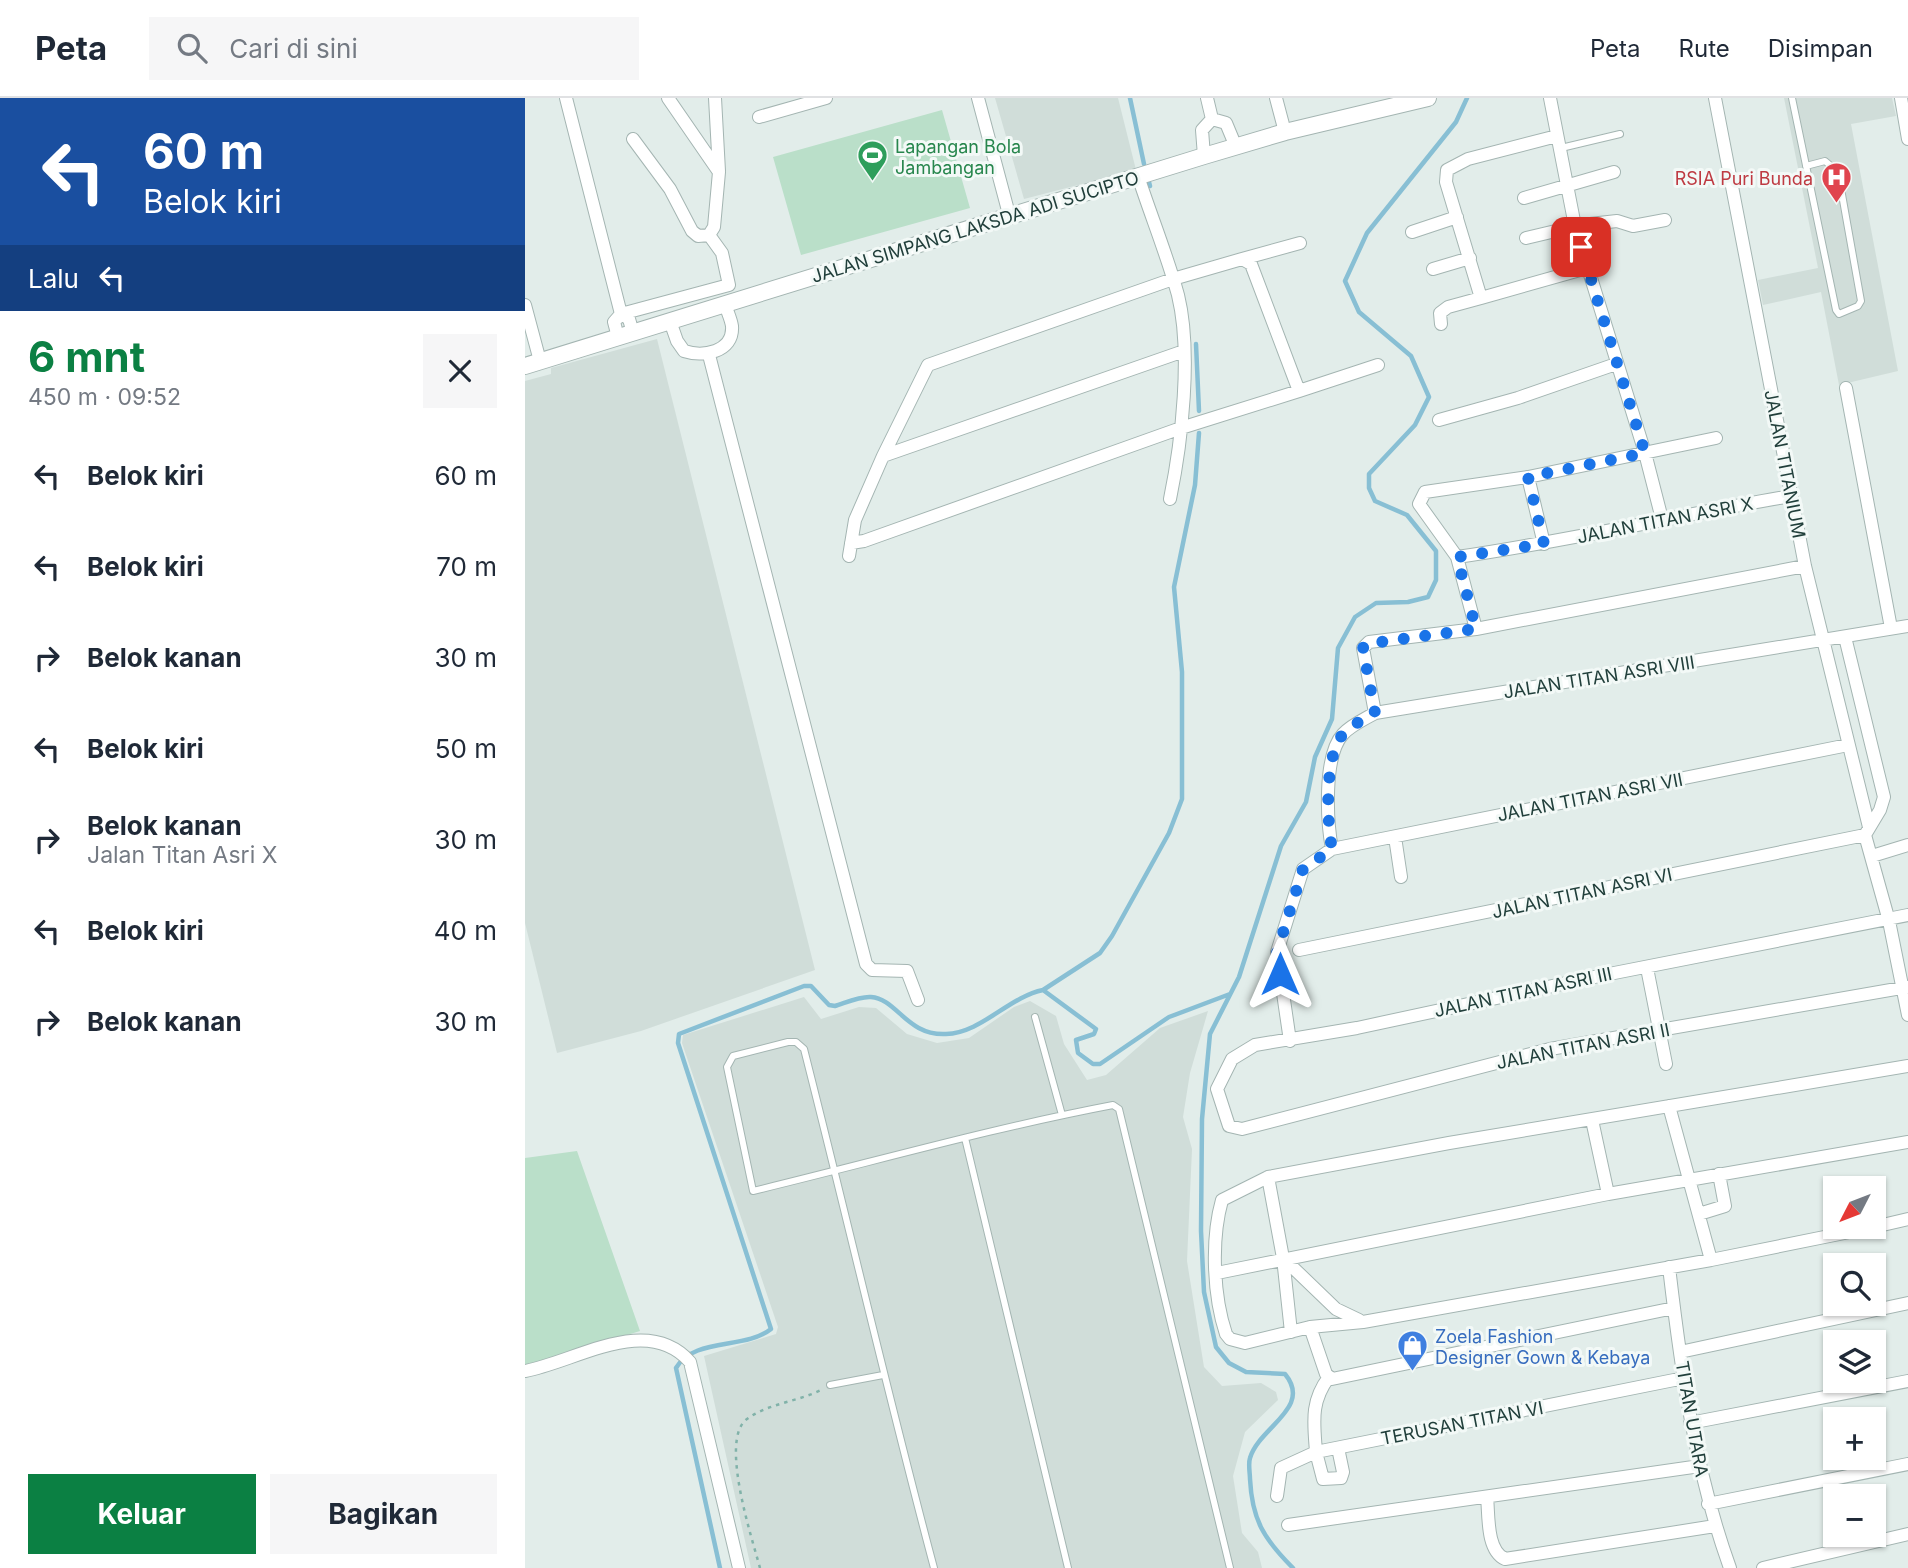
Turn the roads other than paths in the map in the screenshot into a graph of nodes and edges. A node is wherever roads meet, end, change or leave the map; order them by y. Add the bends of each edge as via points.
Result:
1 (566, 98) edge
2 (668, 98) edge
3 (715, 98) edge
4 (826, 98) edge
5 (978, 98) edge
6 (1207, 98) edge
7 (1276, 98) edge
8 (1428, 98) edge
9 (1550, 98) edge
10 (1715, 98) edge
11 (1792, 98) edge
12 (1901, 98) edge
13 (1389, 102) edge
14 (759, 117) dead end
15 (1212, 119) junction
16 (1285, 132) junction
17 (1620, 134) dead end
18 (633, 139) dead end
19 (1908, 139) edge
20 (1559, 142) junction
21 (1236, 148) junction
22 (1204, 156) junction
23 (1806, 166) junction
24 (1615, 172) dead end
25 (719, 173) junction
26 (1138, 176) junction
27 (1567, 184) junction
28 (1524, 198) dead end
29 (1457, 217) junction
30 (1010, 218) junction
31 (1665, 220) dead end
32 (1575, 226) junction
33 (1412, 232) dead end
34 (709, 235) junction
35 (1526, 238) dead end
36 (1300, 243) dead end
37 (1470, 258) junction
38 (1242, 259) junction
39 (1587, 268) junction
40 (1433, 269) dead end
41 (1173, 279) junction
42 (729, 285) junction
43 (1481, 298) junction
44 (729, 303) junction
45 (525, 305) edge
46 (621, 314) junction
47 (670, 321) junction
48 (1441, 324) dead end
49 (625, 335) junction
50 (530, 340) edge
51 (1184, 351) junction
52 (709, 355) junction
53 (532, 363) edge
54 (1616, 363) junction
55 (1377, 365) dead end
56 (1846, 388) dead end
57 (1300, 391) junction
58 (1439, 420) dead end
59 (1181, 428) junction
60 (1716, 438) dead end
61 (1645, 453) junction
62 (883, 456) junction
63 (1528, 477) junction
64 (1790, 496) junction
65 (1170, 499) dead end
66 (1661, 519) junction
67 (1544, 544) junction
68 (1457, 557) junction
69 (1805, 566) junction
70 (1908, 626) edge
71 (1891, 628) junction
72 (1476, 629) junction
73 (1845, 638) junction
74 (1823, 641) junction
75 (1375, 713) junction
76 (1848, 745) junction
77 (1867, 831) junction
78 (1395, 837) junction
79 (1908, 845) edge
80 (1332, 849) junction
81 (1872, 856) junction
82 (1401, 877) dead end
83 (1908, 915) edge
84 (1889, 921) junction
85 (1299, 950) dead end
86 (1647, 968) junction
87 (1905, 988) edge
88 (918, 1000) dead end
89 (1908, 1015) edge
90 (1035, 1017) dead end
91 (1659, 1031) junction
92 (1290, 1041) junction
93 (1666, 1064) dead end
94 (1908, 1066) edge
95 (1669, 1106) junction
96 (1062, 1115) junction
97 (1592, 1120) junction
98 (1229, 1126) joint
99 (965, 1138) junction
100 (1908, 1142) edge
101 (835, 1171) junction
102 (1719, 1174) junction
103 (1268, 1177) junction
104 (1689, 1180) junction
105 (1608, 1194) junction
106 (1699, 1214) junction
107 (1908, 1219) edge
108 (1887, 1224) edge
109 (1823, 1237) edge
110 (1283, 1258) junction
111 (1711, 1260) junction
112 (1669, 1267) junction
113 (1217, 1273) junction
114 (1908, 1303) edge
115 (1674, 1308) junction
116 (1363, 1322) junction
117 (1310, 1327) junction
118 (1291, 1332) junction
119 (1680, 1352) junction
120 (525, 1371) edge
121 (883, 1375) junction
122 (1329, 1377) junction
123 (1685, 1378) junction
124 (1908, 1381) edge
125 (830, 1385) road end
126 (1691, 1423) junction
127 (1338, 1448) junction
128 (1316, 1452) junction
129 (1908, 1464) edge
130 (1700, 1466) junction
131 (1277, 1496) dead end
132 (1487, 1497) junction
133 (1708, 1504) junction
134 (1289, 1525) dead end
135 (1715, 1526) junction
136 (1908, 1534) edge
137 (739, 1568) edge
138 (934, 1568) edge
139 (1068, 1568) edge
140 (1230, 1568) edge
141 (1730, 1568) edge
142 (1763, 1568) edge

1 - 46 street
2 - 25 street
3 - 25 street
4 - 14 street
5 - 30 street
6 - 15 street
7 - 16 street
8 - 13 street, JALAN SIMPANG LAKSDA ADI SUCIPTO
9 - 20 street
10 - 64 street, JALAN TITANIUM
11 - 23 lane
12 - 19 street
13 - 16 street, JALAN SIMPANG LAKSDA ADI SUCIPTO
15 - 21 street via 1226,123
15 - 22 street via 1202,130
16 - 21 street, JALAN SIMPANG LAKSDA ADI SUCIPTO
17 - 20 lane
18 - 34 street via 670,189 692,231
20 - 27 street
20 - 29 street via 1508,148 1451,166 1445,175
21 - 22 street, JALAN SIMPANG LAKSDA ADI SUCIPTO
22 - 26 street, JALAN SIMPANG LAKSDA ADI SUCIPTO
23 - 23 lane via 1836,310 1839,314 1861,301 1838,172 1825,161
24 - 27 street
25 - 34 street via 714,227
26 - 30 street, JALAN SIMPANG LAKSDA ADI SUCIPTO
26 - 41 street
27 - 28 street
27 - 32 street
29 - 33 street
29 - 37 street
30 - 44 street, JALAN SIMPANG LAKSDA ADI SUCIPTO
31 - 32 street via 1633,226 1617,221
32 - 35 street
32 - 39 street
34 - 42 street via 722,253
36 - 38 street
37 - 40 street
37 - 43 street
38 - 41 street
38 - 57 street via 1251,264
39 - 43 street
39 - 54 street
41 - 51 street
41 - 62 street via 928,365
42 - 44 street
42 - 46 street
43 - 48 street via 1444,309
44 - 47 street, JALAN SIMPANG LAKSDA ADI SUCIPTO
44 - 52 street via 731,333 724,346
45 - 50 street
46 - 49 street via 614,322
47 - 49 street, JALAN SIMPANG LAKSDA ADI SUCIPTO
47 - 52 street via 684,351
49 - 53 street, JALAN SIMPANG LAKSDA ADI SUCIPTO
50 - 53 street
51 - 59 street
51 - 62 street
52 - 88 street via 866,964 872,970 907,971
54 - 58 street
54 - 61 street
55 - 57 street
56 - 71 street
57 - 59 street
59 - 62 street via 864,541 851,550 855,520
59 - 65 street
60 - 61 street
61 - 63 street
61 - 66 street
63 - 67 street
63 - 68 street via 1425,492 1420,497 1419,504
64 - 66 street, JALAN TITAN ASRI X
64 - 69 street, JALAN TITANIUM
66 - 67 street, JALAN TITAN ASRI X
67 - 68 street, JALAN TITAN ASRI X
68 - 72 street
69 - 72 street
69 - 74 street, JALAN TITANIUM
70 - 71 street, JALAN TITAN ASRI VIII
71 - 73 street, JALAN TITAN ASRI VIII
72 - 75 street via 1365,644
73 - 74 street, JALAN TITAN ASRI VIII
73 - 77 street via 1884,797
74 - 75 street, JALAN TITAN ASRI VIII
74 - 76 street, JALAN TITANIUM
75 - 80 street via 1341,735 1333,756 1326,818
76 - 77 street, JALAN TITANIUM
76 - 78 street, JALAN TITAN ASRI VII
77 - 81 street, JALAN TITANIUM
77 - 85 street, JALAN TITAN ASRI VI
78 - 80 street, JALAN TITAN ASRI VII
78 - 82 street
79 - 81 street
80 - 92 street via 1303,869 1277,952
81 - 84 street, JALAN TITANIUM
83 - 84 street, JALAN TITAN ASRI III
84 - 86 street, JALAN TITAN ASRI III
84 - 87 street, JALAN TITANIUM
86 - 91 street
86 - 92 street, JALAN TITAN ASRI III
87 - 89 street, JALAN TITANIUM
87 - 91 street, JALAN TITAN ASRI II
90 - 96 lane
91 - 93 street
91 - 98 street, JALAN TITAN ASRI II via 1550,1049 1242,1129
92 - 98 street, JALAN TITAN ASRI III via 1255,1045 1232,1059 1217,1089
94 - 95 street
95 - 97 street
95 - 104 street
96 - 99 lane
96 - 140 lane via 1113,1105 1123,1115
97 - 103 street
97 - 105 street
99 - 101 lane
99 - 139 lane
100 - 102 street
101 - 101 lane via 804,1049 788,1042 733,1056 727,1067 753,1191
101 - 121 lane
102 - 104 street
102 - 106 street via 1725,1206
103 - 110 street
103 - 113 street via 1222,1200 1216,1226
104 - 105 street
104 - 106 street
105 - 110 street
106 - 111 street
107 - 108 street
109 - 111 street
110 - 113 street
110 - 116 street via 1336,1309
110 - 118 street
111 - 112 street
112 - 115 street, TITAN UTARA
112 - 116 street
113 - 118 street via 1223,1324 1230,1339 1245,1343
114 - 119 street
115 - 119 street, TITAN UTARA
115 - 122 street
116 - 117 street
117 - 118 street
117 - 122 street
119 - 123 street, TITAN UTARA
120 - 137 street via 618,1342 635,1340 680,1350 690,1362
121 - 125 lane
121 - 138 lane
122 - 128 street via 1313,1408
123 - 126 street, TITAN UTARA
123 - 127 street, TERUSAN TITAN VI
124 - 126 street
126 - 130 street, TITAN UTARA
127 - 128 street, TERUSAN TITAN VI
127 - 128 street via 1343,1475 1325,1481
128 - 131 street, TERUSAN TITAN VI via 1281,1468
129 - 133 street
130 - 132 street
130 - 133 street, TITAN UTARA
132 - 134 street
132 - 135 street via 1490,1533 1496,1553 1505,1559
133 - 135 street, TITAN UTARA
135 - 141 street, TITAN UTARA
136 - 142 street

